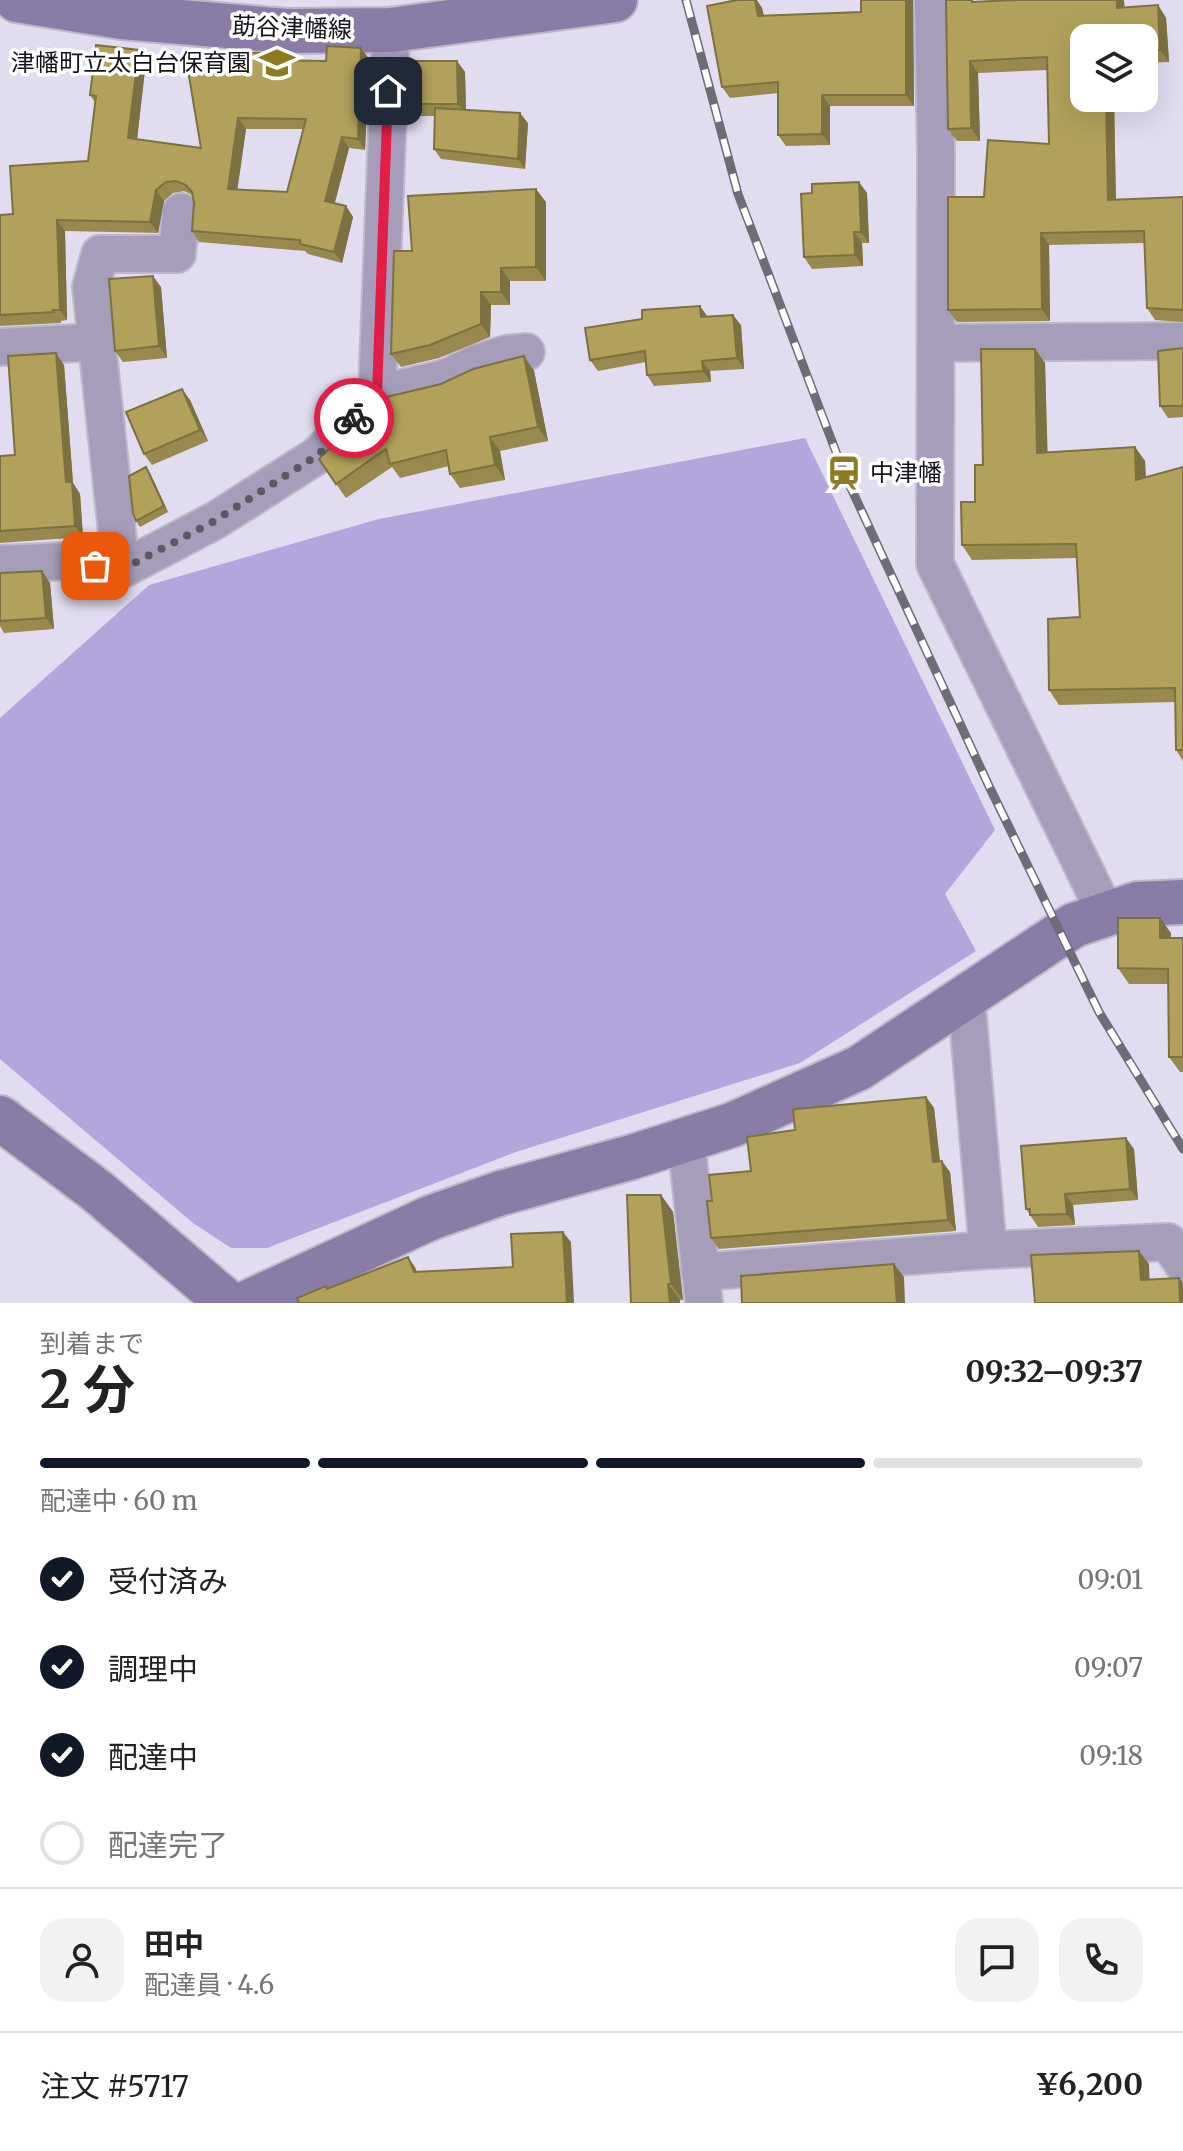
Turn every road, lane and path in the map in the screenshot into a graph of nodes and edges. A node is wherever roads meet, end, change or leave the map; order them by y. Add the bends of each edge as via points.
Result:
1 (17, 0) edge
2 (615, 0) edge
3 (933, 0) edge
4 (391, 30) junction
5 (181, 212) dead end
6 (1183, 341) edge
7 (97, 342) junction
8 (936, 343) junction
9 (0, 347) edge
10 (526, 352) dead end
11 (377, 394) junction
12 (0, 564) edge
13 (121, 570) junction
14 (1183, 902) edge
15 (1106, 914) junction
16 (966, 995) junction
17 (0, 1118) edge
18 (686, 1140) junction
19 (988, 1250) junction
20 (1183, 1264) edge
21 (702, 1288) edge
22 (228, 1303) edge
23 (247, 1303) edge

1 - 4 street, 莇谷津幡線 via 122,17 271,30
2 - 4 street, 莇谷津幡線
3 - 8 street
4 - 11 street
5 - 7 street via 177,254 100,254 91,287
6 - 8 street
7 - 9 street
7 - 13 street
8 - 15 street via 935,564
10 - 11 street
11 - 13 street via 318,455 216,520
12 - 13 street via 68,561
14 - 15 street via 1137,904
15 - 16 street via 1074,925
16 - 18 street via 859,1068
16 - 19 street
17 - 22 street via 97,1191
18 - 21 street
18 - 23 street via 430,1218
19 - 20 street via 1168,1242
19 - 21 street

